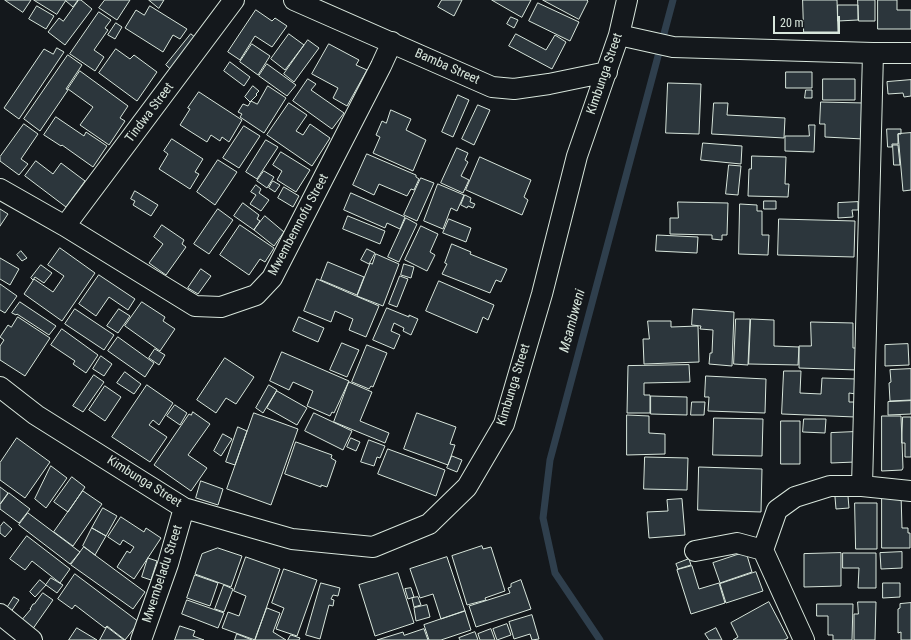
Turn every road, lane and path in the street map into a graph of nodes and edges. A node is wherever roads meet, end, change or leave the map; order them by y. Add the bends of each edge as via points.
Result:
1 (234, 0) edge
2 (294, 0) edge
3 (627, 0) edge
4 (620, 35) junction
5 (392, 42) junction
6 (873, 53) junction
7 (911, 53) edge
8 (607, 72) junction
9 (0, 189) edge
10 (65, 226) junction
11 (0, 387) edge
12 (862, 486) junction
13 (911, 491) edge
14 (184, 508) junction
15 (764, 550) junction
16 (695, 551) dead end
17 (0, 614) edge
18 (32, 640) edge
19 (141, 640) edge
20 (804, 640) edge

1 - 10 street, Tindwa Street
2 - 5 street, Bamba Street
3 - 4 street, Kimbunga Street
4 - 6 street via 673,47
4 - 8 street, Kimbunga Street
5 - 8 street, Bamba Street via 492,87 514,89
5 - 10 street, Mwembemnofu Street via 272,278 256,295 221,307 195,306
6 - 7 street
6 - 12 street
8 - 14 street, Kimbunga Street via 577,156 542,294 504,424 467,486 429,524 373,547 292,539
9 - 10 street, Mwembemnofu Street
11 - 14 street, Kimbunga Street via 36,415
12 - 13 street
12 - 15 street via 830,486 795,497 777,510
14 - 19 street, Mwembeladu Street via 168,564
15 - 16 street via 737,543
15 - 20 street
17 - 18 street

